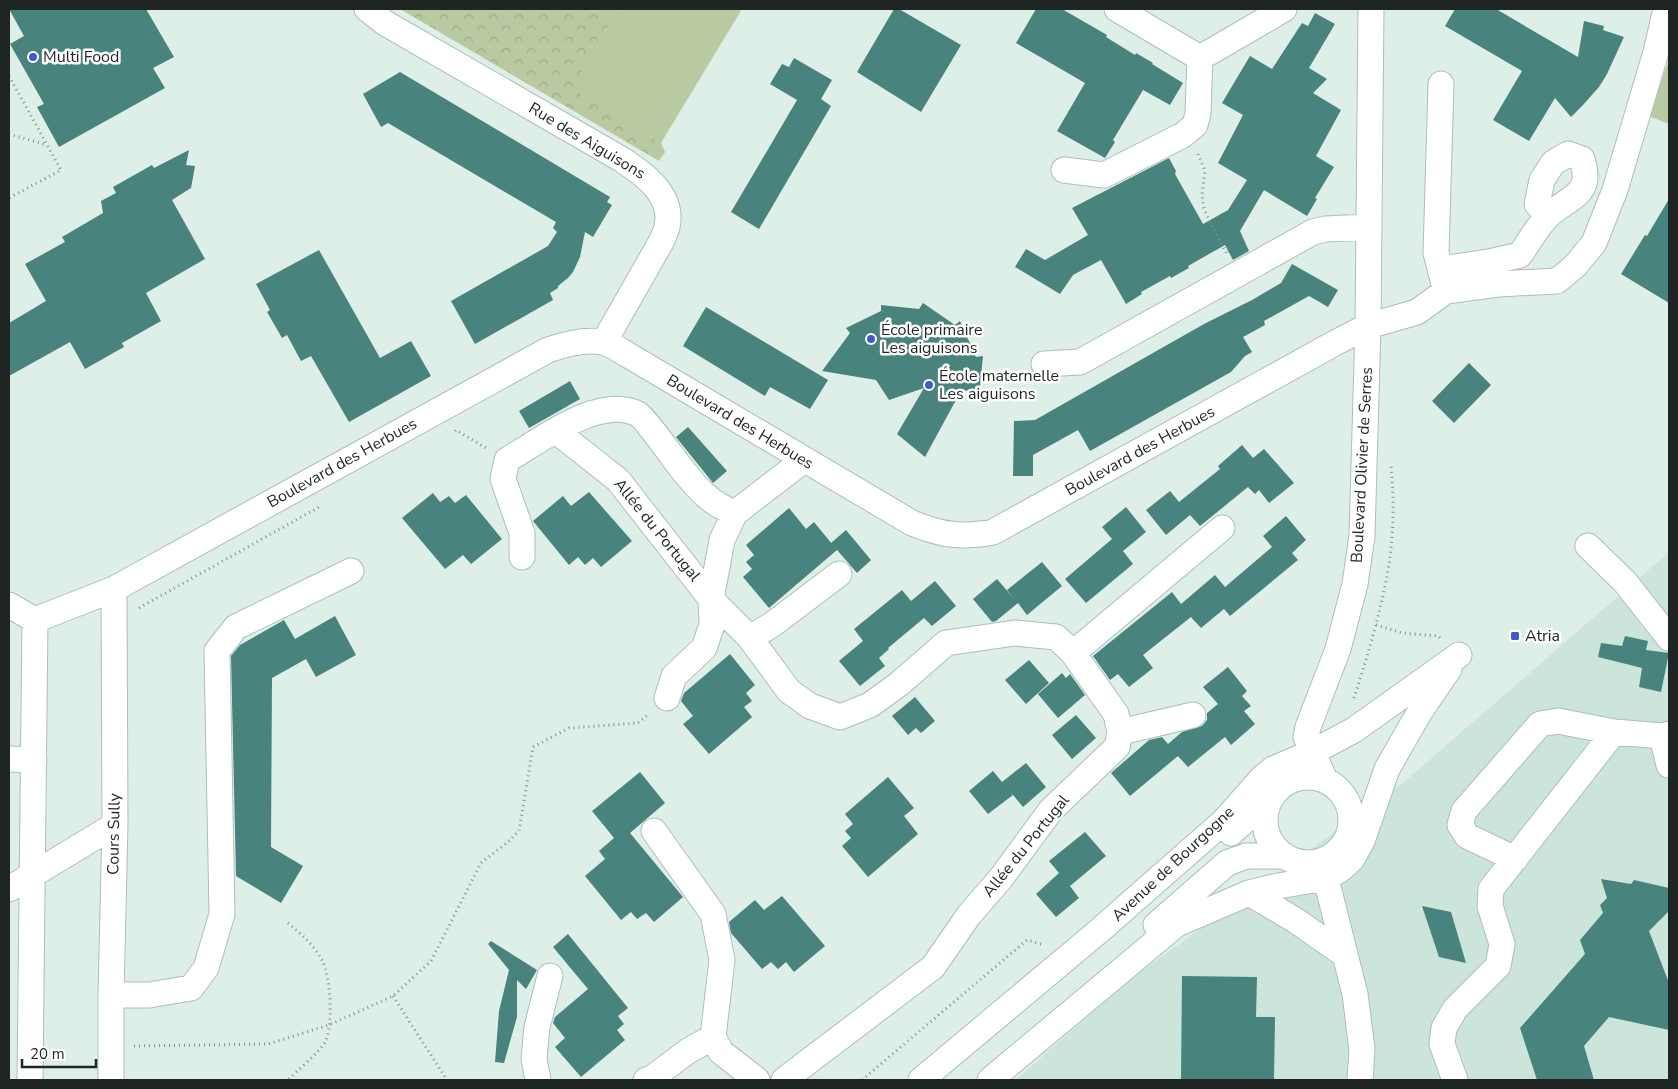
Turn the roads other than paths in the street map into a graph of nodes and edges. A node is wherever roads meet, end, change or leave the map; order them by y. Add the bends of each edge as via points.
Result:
1 (367, 9) edge
2 (1117, 9) edge
3 (1284, 9) edge
4 (1370, 9) edge
5 (1666, 9) edge
6 (1200, 58) junction
7 (1440, 84) dead end
8 (1064, 170) dead end
9 (1548, 216) dead end
10 (1369, 228) junction
11 (1443, 280) junction
12 (1368, 326) junction
13 (604, 342) junction
14 (1044, 364) dead end
15 (556, 431) junction
16 (804, 460) junction
17 (735, 513) junction
18 (1222, 528) dead end
19 (1588, 546) dead end
20 (522, 557) dead end
21 (351, 570) dead end
22 (839, 574) dead end
23 (114, 589) junction
24 (711, 599) junction
25 (9, 605) edge
26 (35, 620) junction
27 (750, 638) junction
28 (1669, 638) edge
29 (1073, 653) junction
30 (667, 698) road end
31 (1193, 715) dead end
32 (1120, 732) junction
33 (1614, 732) junction
34 (1666, 735) edge
35 (1305, 749) junction
36 (9, 759) edge
37 (34, 760) junction
38 (1669, 765) edge
39 (1325, 780) junction
40 (1276, 791) junction
41 (115, 825) junction
42 (654, 831) dead end
43 (1285, 856) junction
44 (1515, 859) junction
45 (1323, 869) junction
46 (32, 876) junction
47 (9, 889) edge
48 (1249, 893) junction
49 (1345, 955) junction
50 (550, 976) dead end
51 (111, 995) junction
52 (713, 1037) junction
53 (30, 1080) edge
54 (111, 1080) edge
55 (538, 1080) edge
56 (646, 1080) edge
57 (757, 1080) edge
58 (784, 1080) edge
59 (921, 1080) edge
60 (943, 1080) edge
61 (970, 1080) edge
62 (990, 1080) edge
63 (1360, 1080) edge
64 (1454, 1080) edge

1 - 13 street, Rue des Aiguisons via 385,23 621,159 653,183 664,202 667,227
2 - 6 street
3 - 6 street
4 - 10 street, Boulevard Olivier de Serres
5 - 11 street via 1615,190 1594,243 1576,266 1558,282 1498,284
6 - 8 street via 1198,113 1195,125 1183,135 1104,175
7 - 11 street via 1436,253
9 - 11 street via 1520,255 1489,262
10 - 12 street, Boulevard Olivier de Serres
10 - 14 street via 1313,232 1080,362
11 - 12 street, Boulevard des Herbues via 1417,312
12 - 16 street, Boulevard des Herbues via 993,532 953,536 931,531
12 - 35 street, Boulevard Olivier de Serres via 1362,536 1355,584 1338,649 1308,727
13 - 16 street, Boulevard des Herbues
13 - 23 street, Boulevard des Herbues via 564,344 548,350
15 - 17 street via 582,416 615,408 640,414 701,493
15 - 20 street via 507,460 503,479 522,533
15 - 24 street, Allée du Portugal via 618,480
16 - 17 street
17 - 24 street via 722,540
18 - 29 street
19 - 28 street via 1625,582
21 - 51 street via 236,627 217,651 222,914 206,968 191,988 149,995
22 - 27 street
23 - 26 street, Boulevard des Herbues
23 - 41 street, Cours Sully
24 - 27 street, Allée du Portugal
24 - 30 street via 712,625 704,648 674,676
25 - 26 street
26 - 37 street
27 - 29 street, Allée du Portugal via 789,691 810,706 840,717 870,704 899,684 946,643 1015,633 1056,637
29 - 32 street, Allée du Portugal via 1116,714
31 - 32 street
32 - 58 street, Allée du Portugal via 1117,747 1051,810 933,967
33 - 34 street
33 - 44 street
33 - 44 street via 1558,721 1540,724 1464,811 1460,824 1467,836
34 - 38 street
35 - 39 street
35 - 40 street, Boulevard Olivier de Serres
35 - 45 street, Avenue de Bourgogne via 1354,730 1458,655 1418,713 1387,769 1362,841 1352,859 1341,869
35 - 59 street, Avenue de Bourgogne via 1262,777 1223,822
36 - 37 street
37 - 46 street
39 - 40 street via 1302,776
39 - 45 street via 1342,794 1351,814 1350,829 1344,843
40 - 43 street via 1266,809 1265,822 1274,847
40 - 60 street, Avenue de Bourgogne via 1199,862
41 - 46 street
41 - 51 street, Cours Sully
42 - 52 street via 713,914 722,960
43 - 45 street
43 - 61 street, Avenue de Bourgogne via 1246,856 1227,863
44 - 64 street via 1491,889 1490,906 1502,944 1498,966 1455,1009 1444,1028 1442,1044
45 - 48 street
45 - 49 street
46 - 47 street
46 - 53 street
48 - 49 street
48 - 62 street via 1177,924
49 - 63 street via 1355,994 1362,1049
50 - 55 street via 537,1027 534,1059
51 - 54 street, Cours Sully
52 - 56 street
52 - 57 street via 721,1052

